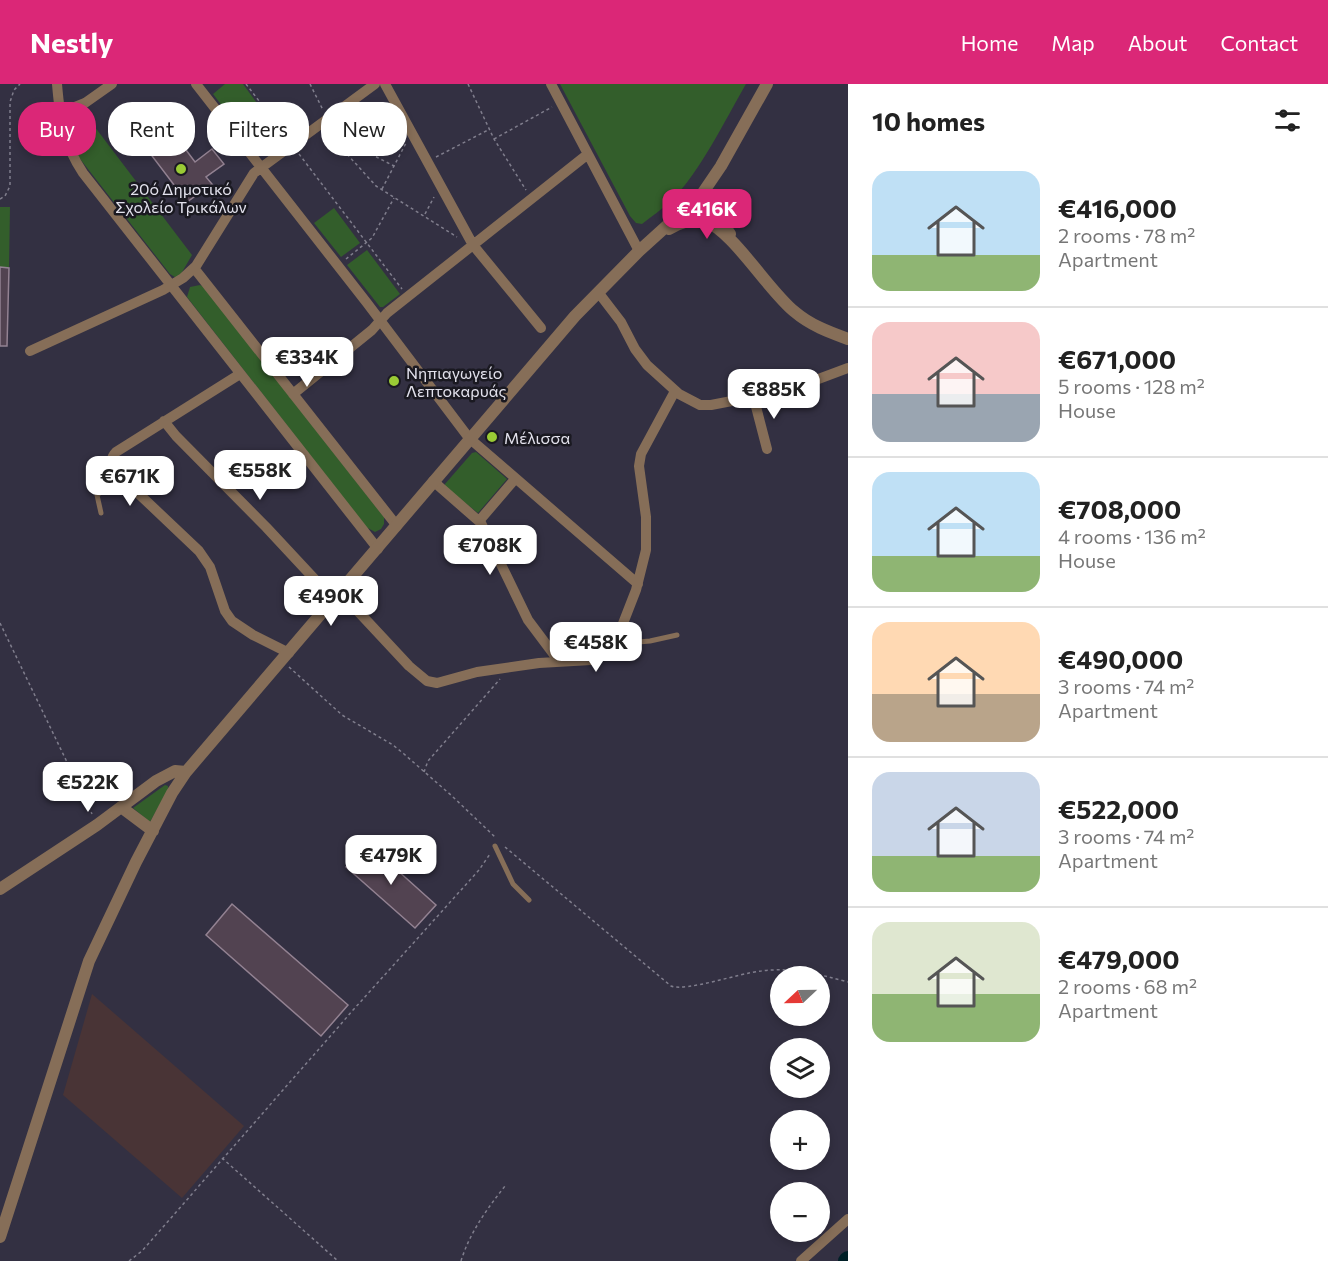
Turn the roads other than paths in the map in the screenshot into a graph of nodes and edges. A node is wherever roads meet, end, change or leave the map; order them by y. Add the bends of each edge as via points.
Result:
1 (57, 84) edge
2 (112, 84) edge
3 (196, 84) edge
4 (375, 84) edge
5 (385, 84) edge
6 (551, 84) edge
7 (767, 84) edge
8 (59, 102) edge
9 (85, 102) edge
10 (588, 154) junction
11 (73, 156) edge
12 (261, 167) junction
13 (702, 194) junction
14 (653, 239) junction
15 (473, 245) junction
16 (639, 251) junction
17 (753, 267) junction
18 (194, 268) junction
19 (172, 286) junction
20 (598, 292) junction
21 (380, 320) junction
22 (541, 328) dead end
23 (848, 339) edge
24 (30, 351) dead end
25 (848, 368) edge
26 (240, 374) junction
27 (675, 391) junction
28 (293, 394) junction
29 (754, 399) junction
30 (164, 421) junction
31 (469, 438) junction
32 (767, 449) dead end
33 (121, 477) junction
34 (515, 478) junction
35 (433, 481) junction
36 (100, 513) dead end
37 (479, 521) junction
38 (397, 526) junction
39 (378, 549) junction
40 (638, 584) junction
41 (337, 596) junction
42 (677, 635) dead end
43 (615, 644) junction
44 (286, 657) junction
45 (558, 660) junction
46 (186, 772) junction
47 (121, 807) junction
48 (153, 831) junction
49 (495, 846) road end
50 (0, 889) edge
51 (529, 900) dead end
52 (848, 1219) edge
53 (0, 1237) edge
54 (801, 1261) edge

1 - 8 street
2 - 9 street
3 - 12 street
4 - 12 street
5 - 15 street
6 - 10 street
7 - 13 street
10 - 15 street
10 - 16 street
11 - 19 street
12 - 18 street via 252,175
12 - 21 street
13 - 14 street
13 - 17 street
14 - 16 street
14 - 17 street via 672,226 703,221 720,231
15 - 21 street
15 - 22 street
16 - 20 street
17 - 23 street via 795,312 817,327
18 - 19 street
18 - 28 street
19 - 24 street
19 - 26 street
20 - 27 street via 621,322 641,359
20 - 31 street
21 - 28 street
21 - 31 street
25 - 29 street via 776,395
26 - 30 street
26 - 39 street
27 - 29 street via 705,406
27 - 40 street via 640,454 647,532
28 - 38 street
29 - 32 street
30 - 33 street via 114,454 112,463
30 - 41 street
31 - 34 street
31 - 35 street
33 - 36 lane via 97,495
33 - 44 street via 200,551 232,621
34 - 37 street
34 - 40 street
35 - 37 street
35 - 38 street
37 - 45 street via 528,620
38 - 39 street
39 - 41 street
40 - 43 street
41 - 44 street
41 - 45 street via 427,681 439,683 477,672
42 - 43 lane
43 - 45 street via 604,655 591,660
44 - 46 street
46 - 47 street via 169,773
46 - 48 street
47 - 48 street
47 - 50 street
48 - 53 street via 82,980
49 - 51 lane via 513,884
52 - 54 street

